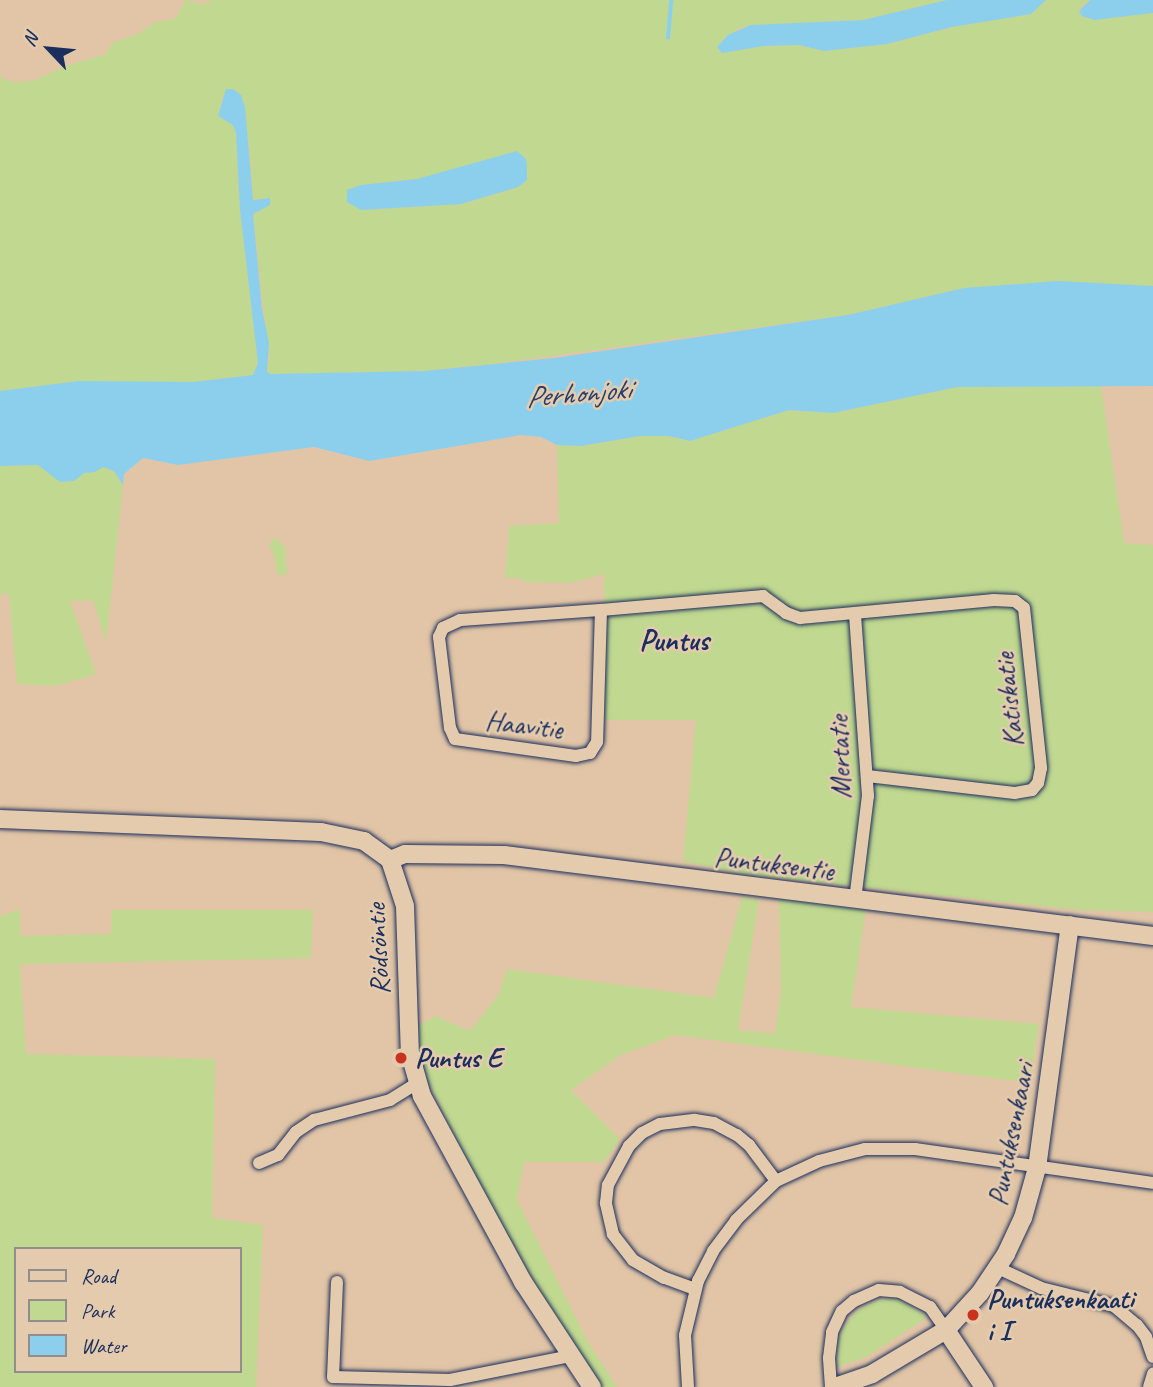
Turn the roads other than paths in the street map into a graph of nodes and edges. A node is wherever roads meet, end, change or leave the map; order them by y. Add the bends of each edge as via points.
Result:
1 (601, 610) junction
2 (855, 613) junction
3 (867, 776) junction
4 (0, 819) edge
5 (390, 860) junction
6 (855, 900) junction
7 (1070, 925) junction
8 (1153, 936) edge
9 (417, 1083) junction
10 (259, 1163) dead end
11 (1037, 1168) junction
12 (776, 1181) junction
13 (1153, 1182) edge
14 (998, 1268) junction
15 (337, 1282) dead end
16 (695, 1289) junction
17 (946, 1330) junction
18 (570, 1356) junction
19 (1153, 1357) edge
20 (1153, 1374) edge
21 (592, 1387) edge
22 (688, 1387) edge
23 (833, 1387) edge
24 (984, 1387) edge
25 (1149, 1387) edge

1 - 1 street, Haavitie via 460,620 443,628 439,637 450,729 456,739 576,756 590,753 597,742
1 - 2 street, Haavitie via 763,597 800,618
2 - 3 street, Mertatie
2 - 3 street, Katiskatie via 994,600 1015,601 1024,608 1041,768 1031,790 1015,793
3 - 6 street, Mertatie
4 - 5 street via 321,832 364,841
5 - 6 street, Puntuksentie via 405,854 504,855
5 - 9 street, Rödsöntie via 405,906 410,1054
6 - 7 street, Puntuksentie
7 - 8 street, Puntuksentie
7 - 11 street, Puntuksenkaari
9 - 10 street via 390,1100 314,1120 296,1132 278,1155
9 - 18 street, Rödsöntie via 523,1282
11 - 12 street via 915,1149 865,1149 820,1161
11 - 13 street
11 - 14 street, Puntuksenkaari via 1023,1218
12 - 16 street via 725,1233
12 - 16 street via 749,1145 714,1124 695,1120 660,1124 629,1146 608,1185 606,1203 613,1234 633,1260
14 - 17 street, Puntuksenkaari
14 - 19 street via 1041,1288 1114,1306 1137,1325
15 - 18 street via 334,1377 450,1380
16 - 22 street via 685,1335
17 - 23 street, Puntuksenkaari via 872,1374
17 - 23 street via 930,1307 900,1292 879,1290 854,1301 842,1311 832,1332
17 - 24 street
18 - 21 street, Rödsöntie
20 - 25 street

